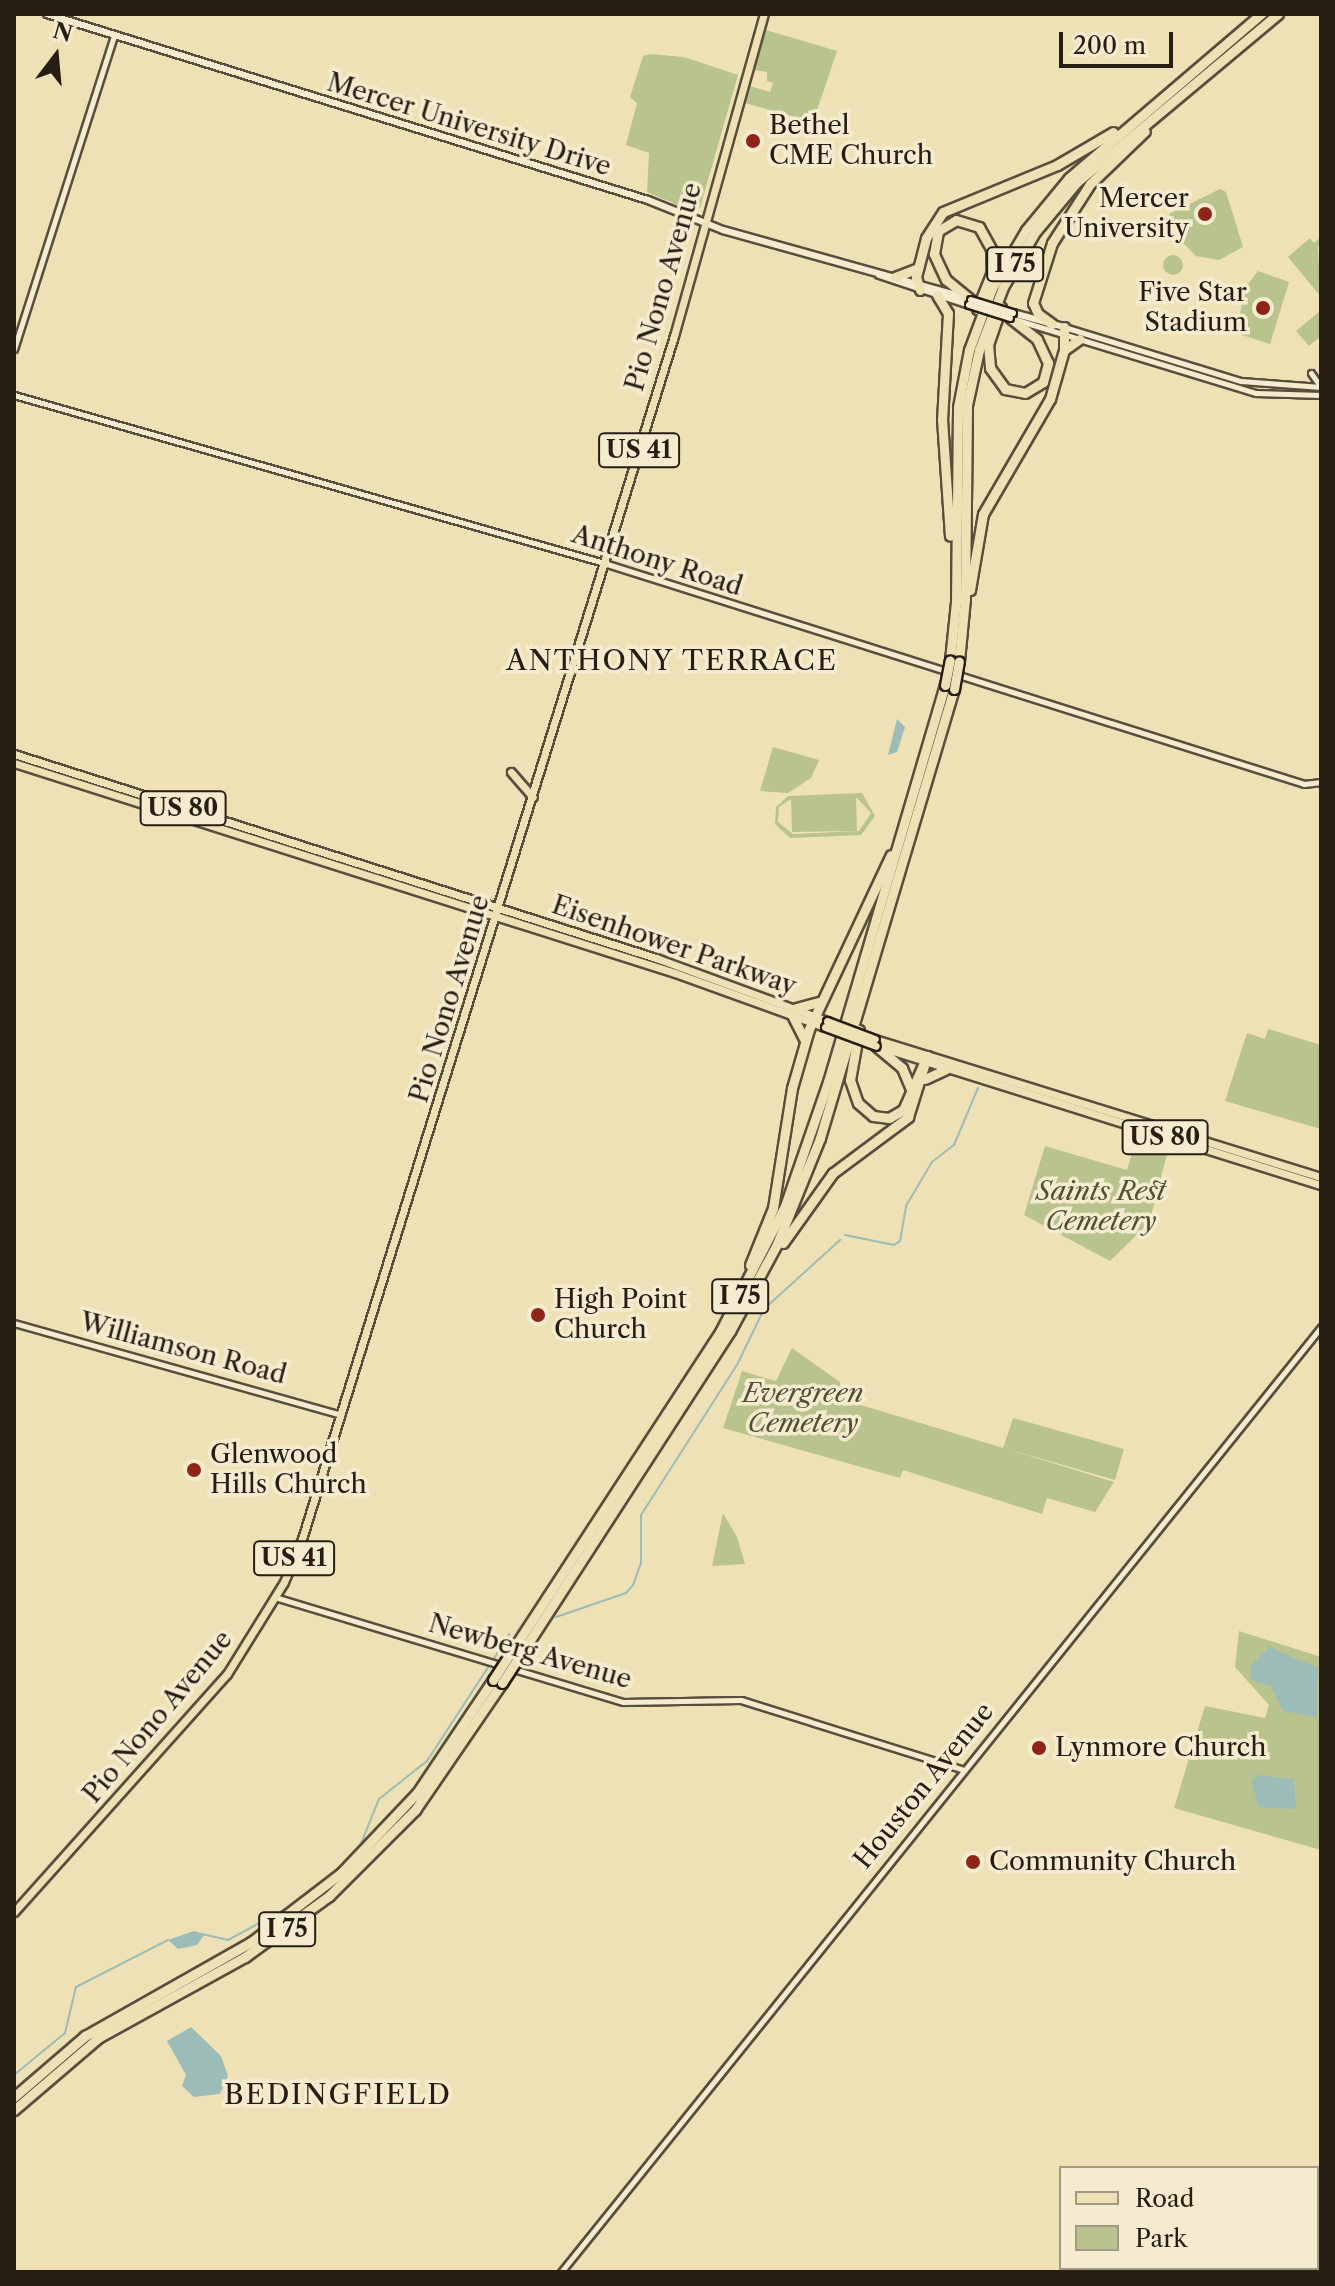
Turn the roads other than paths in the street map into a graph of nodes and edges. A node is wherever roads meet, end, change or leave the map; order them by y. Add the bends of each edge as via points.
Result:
1 (47, 14) edge
2 (764, 14) edge
3 (1261, 14) edge
4 (1278, 14) edge
5 (114, 36) junction
6 (1190, 86) junction
7 (1146, 110) junction
8 (703, 223) junction
9 (1027, 245) junction
10 (918, 268) junction
11 (879, 275) junction
12 (895, 277) junction
13 (919, 287) junction
14 (937, 295) junction
15 (970, 302) junction
16 (1011, 316) junction
17 (1052, 324) junction
18 (1065, 331) junction
19 (1080, 339) junction
20 (14, 349) edge
21 (1064, 350) junction
22 (964, 373) junction
23 (1311, 373) dead end
24 (1321, 387) edge
25 (14, 395) edge
26 (1321, 395) edge
27 (604, 563) junction
28 (956, 602) junction
29 (964, 620) junction
30 (955, 661) junction
31 (949, 687) junction
32 (14, 754) edge
33 (14, 763) edge
34 (511, 772) dead end
35 (1321, 782) edge
36 (533, 798) junction
37 (906, 823) junction
38 (498, 908) junction
39 (496, 917) junction
40 (872, 968) junction
41 (820, 1000) junction
42 (794, 1012) junction
43 (812, 1019) junction
44 (805, 1041) junction
45 (876, 1042) junction
46 (925, 1060) junction
47 (946, 1069) junction
48 (923, 1082) junction
49 (912, 1092) junction
50 (1321, 1177) edge
51 (1321, 1185) edge
52 (759, 1280) junction
53 (14, 1323) edge
54 (1321, 1327) edge
55 (721, 1330) junction
56 (341, 1415) junction
57 (275, 1597) junction
58 (517, 1652) junction
59 (498, 1682) junction
60 (961, 1769) junction
61 (14, 1912) edge
62 (76, 2054) junction
63 (15, 2095) edge
64 (14, 2110) edge
65 (14, 2120) edge
66 (561, 2272) edge

1 - 5 main road, Mercer University Drive
2 - 8 main road, Pio Nono Avenue / US 41
3 - 7 highway, I 75
4 - 6 highway, I 75
5 - 8 main road, Mercer University Drive via 648,200
5 - 20 street
6 - 9 highway, I 75 via 1077,182
6 - 17 highway via 1100,172 1068,214 1033,299 1038,314
7 - 10 highway via 1057,165 943,212 929,231
7 - 22 highway, I 75 via 1075,172 1026,230 984,306
8 - 11 main road, Mercer University Drive
8 - 27 main road, Pio Nono Avenue / US 41
9 - 16 highway via 988,350 1000,385 1025,393 1043,382 1048,363 1037,339
9 - 29 highway, I 75 via 989,319 969,392
10 - 12 highway
10 - 13 highway
11 - 12 main road, Mercer University Drive
11 - 13 main road, Mercer University Drive
12 - 13 main road, Mercer University Drive
13 - 14 main road, Mercer University Drive
13 - 15 main road, Mercer University Drive
14 - 15 main road, Mercer University Drive
14 - 28 highway via 948,313 942,419
15 - 16 main road, Mercer University Drive, bridge
15 - 22 highway via 946,280 934,254 938,231 956,220 982,230 993,260 968,337
16 - 17 main road, Mercer University Drive
16 - 18 street, Mercer University Drive
17 - 18 main road, Mercer University Drive
18 - 19 street, Mercer University Drive
18 - 21 highway
18 - 24 street, Mercer University Drive via 1241,381
19 - 21 highway
19 - 26 street, Mercer University Drive via 1256,393
21 - 29 highway via 1050,399 983,514
22 - 28 highway, I 75 via 955,445
23 - 24 street
25 - 27 street, Anthony Road
27 - 35 street, Anthony Road via 1308,785
27 - 36 main road, Pio Nono Avenue / US 41
28 - 30 highway, I 75
29 - 30 highway, I 75
30 - 31 highway, I 75, bridge
31 - 37 highway, I 75
31 - 40 highway, I 75
32 - 38 main road, Eisenhower Parkway / US 80
33 - 39 main road, Eisenhower Parkway / US 80
34 - 36 main road
36 - 38 main road, Pio Nono Avenue / US 41
37 - 41 highway
37 - 55 highway, I 75 via 807,1148 771,1237
38 - 39 main road, Pio Nono Avenue / US 41
38 - 42 main road, Eisenhower Parkway / US 80
39 - 42 main road, Eisenhower Parkway / US 80
39 - 56 main road, Pio Nono Avenue / US 41
40 - 49 highway via 849,1069 852,1090 864,1111 884,1118 903,1110
40 - 52 highway, I 75 via 807,1176
41 - 42 highway
41 - 43 highway
42 - 43 main road, Eisenhower Parkway / US 80
42 - 44 highway
43 - 44 highway
43 - 45 main road, Eisenhower Parkway / US 80, bridge
44 - 55 highway via 773,1208
45 - 46 main road, Eisenhower Parkway / US 80
45 - 49 highway via 902,1068
46 - 47 main road, Eisenhower Parkway / US 80
46 - 48 highway
46 - 49 highway
46 - 50 main road, Eisenhower Parkway / US 80
47 - 48 highway
47 - 51 main road, Eisenhower Parkway / US 80
48 - 52 highway via 905,1121 845,1162 818,1189
52 - 58 highway, I 75
53 - 56 street, Williamson Road
54 - 60 street, Houston Avenue
55 - 58 highway, I 75
56 - 57 main road, Pio Nono Avenue / US 41 via 306,1528
57 - 60 street, Newberg Avenue via 623,1702 741,1700
57 - 61 main road, Pio Nono Avenue / US 41 via 222,1680
58 - 59 highway, I 75, bridge
59 - 62 highway, I 75 via 415,1810 329,1896 245,1957
59 - 63 highway, I 75 via 417,1793 341,1873 251,1942 85,2036
60 - 66 street, Houston Avenue
62 - 64 highway, I 75
62 - 65 highway

